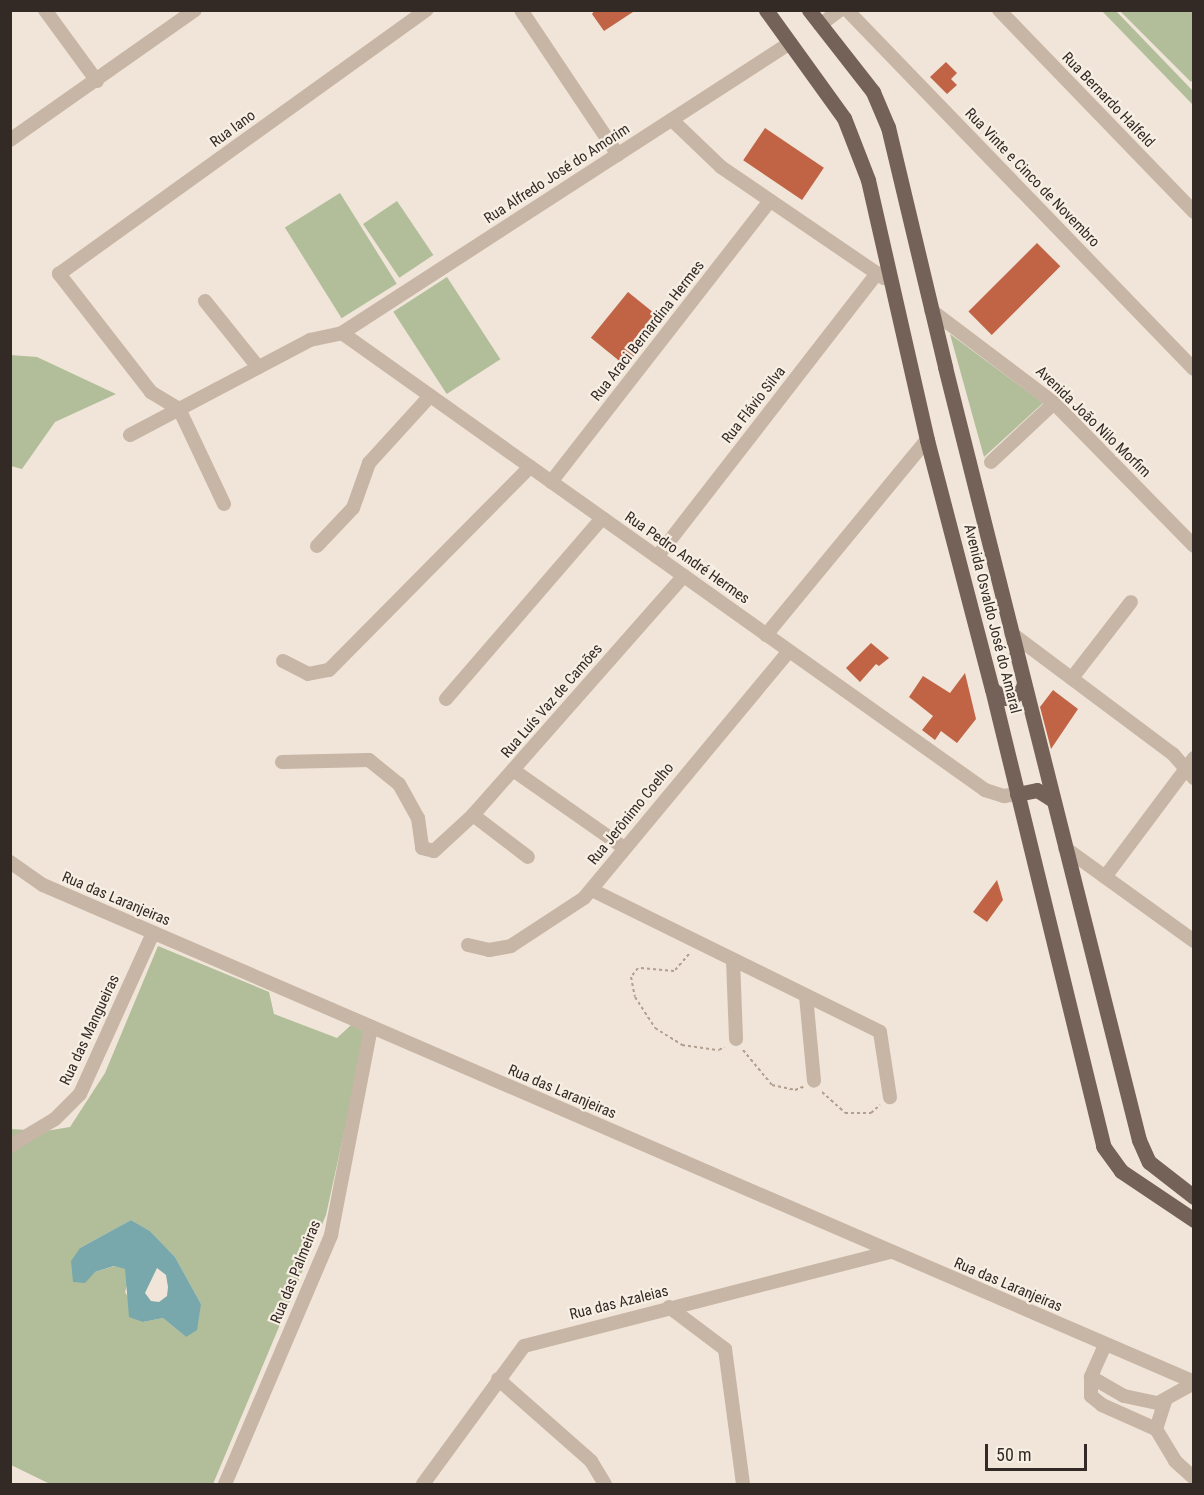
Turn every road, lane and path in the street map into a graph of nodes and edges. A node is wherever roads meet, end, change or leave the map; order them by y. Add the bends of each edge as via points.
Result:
1 (45, 10) edge
2 (195, 10) edge
3 (427, 10) edge
4 (521, 10) edge
5 (766, 10) edge
6 (809, 10) edge
7 (840, 10) edge
8 (847, 10) edge
9 (999, 10) edge
10 (820, 25) junction
11 (790, 43) junction
12 (97, 81) junction
13 (672, 120) junction
14 (10, 140) edge
15 (618, 155) junction
16 (770, 201) junction
17 (1194, 212) edge
18 (877, 273) junction
19 (891, 283) junction
20 (205, 301) dead end
21 (931, 310) junction
22 (342, 333) junction
23 (258, 367) junction
24 (1194, 369) edge
25 (430, 396) junction
26 (1054, 403) junction
27 (179, 409) junction
28 (130, 435) dead end
29 (927, 440) junction
30 (991, 462) dead end
31 (530, 467) junction
32 (551, 482) junction
33 (224, 504) dead end
34 (602, 518) junction
35 (317, 546) dead end
36 (1194, 546) edge
37 (657, 557) junction
38 (684, 576) junction
39 (1131, 602) dead end
40 (1011, 633) junction
41 (766, 635) junction
42 (789, 651) junction
43 (283, 661) dead end
44 (1072, 678) junction
45 (1024, 683) junction
46 (992, 689) junction
47 (446, 699) dead end
48 (282, 762) dead end
49 (1191, 768) edge
50 (513, 770) junction
51 (1017, 794) junction
52 (1053, 800) junction
53 (474, 815) junction
54 (623, 847) junction
55 (1065, 848) junction
56 (528, 857) dead end
57 (10, 862) edge
58 (1105, 877) junction
59 (592, 890) junction
60 (153, 933) junction
61 (1194, 941) edge
62 (468, 945) dead end
63 (733, 960) junction
64 (806, 996) junction
65 (372, 1027) junction
66 (736, 1040) dead end
67 (814, 1081) dead end
68 (890, 1097) dead end
69 (10, 1146) edge
70 (1194, 1197) edge
71 (1194, 1220) edge
72 (889, 1252) junction
73 (669, 1307) junction
74 (1105, 1345) junction
75 (1091, 1377) junction
76 (498, 1379) junction
77 (1194, 1382) edge
78 (1130, 1397) junction
79 (1165, 1401) junction
80 (1121, 1414) junction
81 (1156, 1429) junction
82 (1194, 1478) edge
83 (225, 1485) edge
84 (423, 1485) edge
85 (605, 1485) edge
86 (743, 1485) edge

1 - 12 street
2 - 12 street
3 - 27 street, Rua Iano via 59,274 151,392
4 - 15 street
5 - 11 main road, Avenida Osvaldo José do Amaral
6 - 10 main road, Avenida Osvaldo José do Amaral
7 - 10 street
8 - 24 street, Rua Vinte e Cinco de Novembro
9 - 17 street, Rua Bernardo Halfeld
10 - 21 main road, Avenida Osvaldo José do Amaral via 873,92 888,127
11 - 13 street, Rua Alfredo José do Amorim
11 - 19 main road, Avenida Osvaldo José do Amaral via 823,85 856,145
12 - 14 street
13 - 15 street, Rua Alfredo José do Amorim
13 - 16 street via 715,162
15 - 22 street, Rua Alfredo José do Amorim
16 - 18 street
16 - 32 street, Rua Araci Bernardina Hermes
18 - 19 street
18 - 37 street, Rua Flávio Silva
19 - 29 main road, Avenida Osvaldo José do Amaral
20 - 23 street
21 - 26 street, Avenida João Nilo Morfim
21 - 40 main road, Avenida Osvaldo José do Amaral
22 - 23 street via 310,340
22 - 25 street, Rua Pedro André Hermes
23 - 27 street
25 - 31 street, Rua Pedro André Hermes
25 - 35 street via 369,463 353,508
26 - 30 street
26 - 36 street, Avenida João Nilo Morfim
27 - 28 street
27 - 33 street
29 - 41 street
29 - 46 main road, Avenida Osvaldo José do Amaral
31 - 32 street, Rua Pedro André Hermes
31 - 43 street via 354,646 321,674 303,673
32 - 34 street, Rua Pedro André Hermes
34 - 37 street, Rua Pedro André Hermes
34 - 47 street
37 - 38 street, Rua Pedro André Hermes
38 - 41 street, Rua Pedro André Hermes
38 - 50 street, Rua Luís Vaz de Camões
39 - 44 street
40 - 44 street
40 - 45 main road, Avenida Osvaldo José do Amaral
41 - 42 street, Rua Pedro André Hermes
42 - 51 street, Rua Pedro André Hermes via 985,790 1004,796
42 - 54 street, Rua Jerônimo Coelho
44 - 49 street
45 - 46 main road via 1011,698
45 - 52 main road, Avenida Osvaldo José do Amaral
46 - 51 main road, Avenida Osvaldo José do Amaral
48 - 53 street, Rua Luís Vaz de Camões via 369,760 399,784 409,799 418,818 422,848 434,851
49 - 58 street
50 - 53 street, Rua Luís Vaz de Camões
50 - 54 street
51 - 52 main road via 1037,790
51 - 71 main road, Avenida Osvaldo José do Amaral via 1103,1146 1121,1171
52 - 55 main road, Avenida Osvaldo José do Amaral
53 - 56 street
54 - 59 street, Rua Jerônimo Coelho
55 - 58 street
55 - 70 main road, Avenida Osvaldo José do Amaral via 1143,1151 1160,1172
57 - 60 street, Rua das Laranjeiras via 43,885
58 - 61 street
59 - 62 street, Rua Jerônimo Coelho via 544,927 511,946 489,950
59 - 63 street
60 - 65 street, Rua das Laranjeiras
60 - 69 street, Rua das Mangueiras via 80,1094 55,1119
63 - 64 street
63 - 66 street
64 - 67 street
64 - 68 street via 880,1032
65 - 72 street, Rua das Laranjeiras
65 - 83 street, Rua das Palmeiras via 331,1235
72 - 73 street, Rua das Azaleias
72 - 74 street, Rua das Laranjeiras
73 - 76 street, Rua das Azaleias via 524,1347
73 - 86 street via 725,1348
74 - 75 street
74 - 77 street, Rua das Laranjeiras
75 - 78 street
75 - 80 street via 1089,1389 1095,1401
76 - 84 street, Rua das Azaleias
76 - 85 street via 591,1461
77 - 79 street, Rua das Laranjeiras
78 - 79 street
78 - 80 street
79 - 81 street
80 - 81 street
81 - 82 street via 1175,1461

